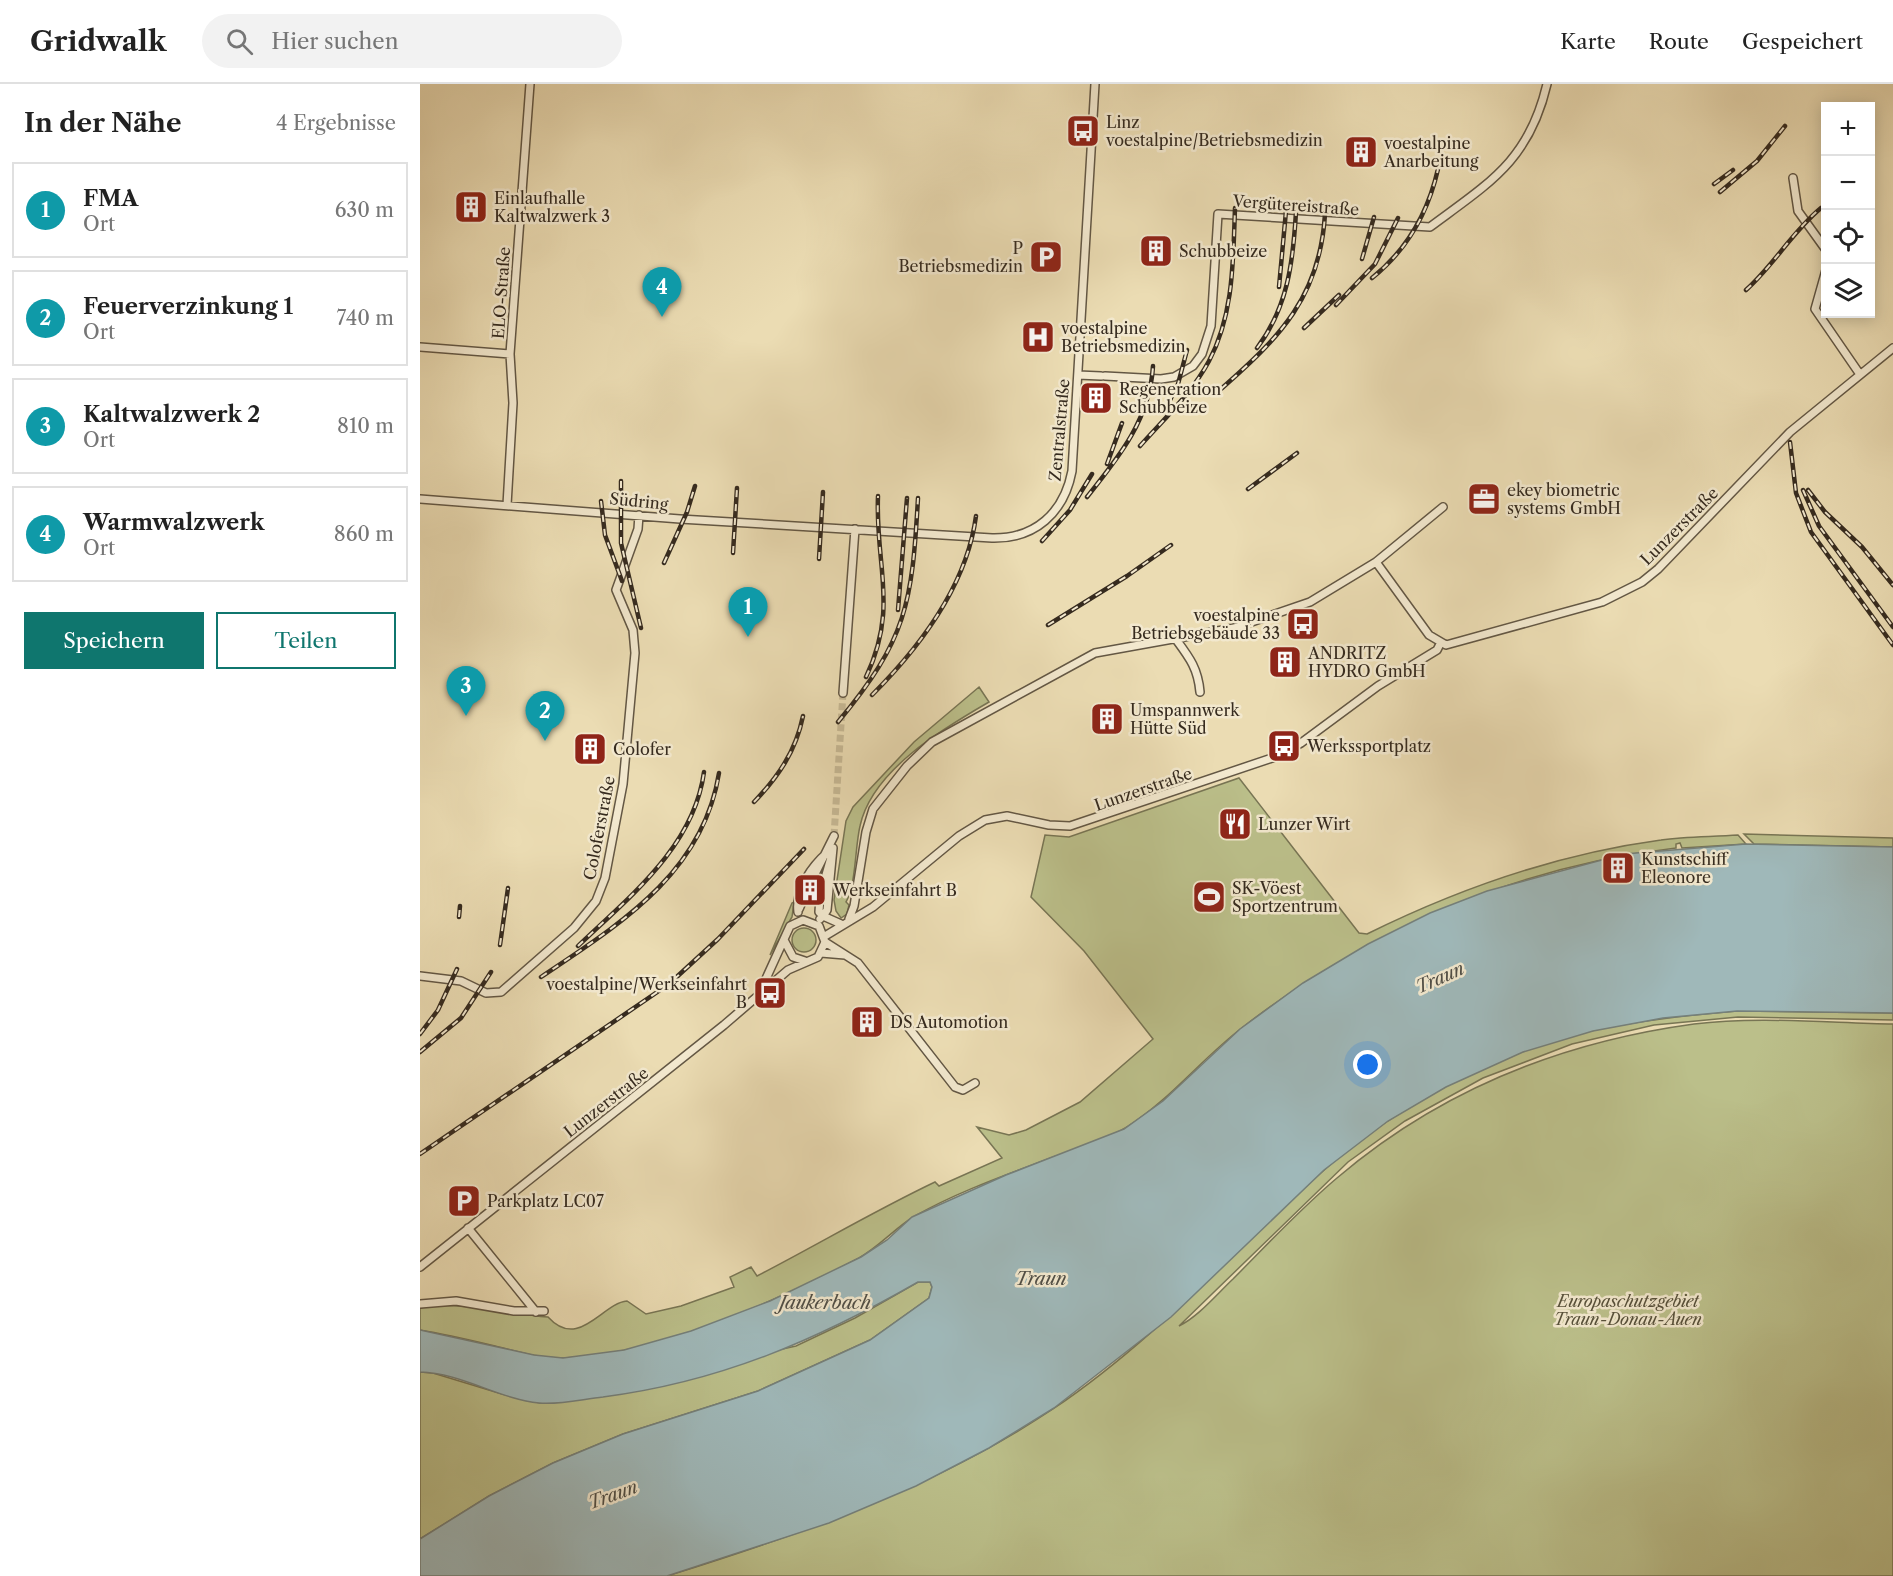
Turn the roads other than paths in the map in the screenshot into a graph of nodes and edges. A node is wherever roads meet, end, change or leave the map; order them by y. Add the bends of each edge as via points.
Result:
1 (530, 84) edge
2 (1095, 84) edge
3 (1547, 84) edge
4 (1793, 178) dead end
5 (1821, 243) edge
6 (1821, 288) edge
7 (1821, 318) edge
8 (1821, 318) edge
9 (420, 347) edge
10 (1893, 348) edge
11 (510, 354) junction
12 (1859, 373) junction
13 (1078, 375) junction
14 (420, 499) edge
15 (507, 505) junction
16 (1443, 507) dead end
17 (639, 515) junction
18 (855, 529) junction
19 (1376, 562) junction
20 (1175, 638) junction
21 (1440, 644) junction
22 (1200, 692) dead end
23 (843, 693) tunnel mouth
24 (831, 850) junction
25 (798, 912) junction
26 (823, 916) junction
27 (849, 919) junction
28 (794, 923) junction
29 (841, 924) junction
30 (819, 926) junction
31 (835, 931) junction
32 (825, 939) junction
33 (784, 940) junction
34 (834, 946) junction
35 (821, 953) junction
36 (849, 956) junction
37 (804, 961) junction
38 (420, 976) edge
39 (759, 994) junction
40 (975, 1083) dead end
41 (468, 1228) junction
42 (420, 1267) edge
43 (420, 1304) edge

1 - 11 street, ELO-Straße
2 - 13 street, Zentralstraße
3 - 13 street, Vergütereistraße via 1534,126 1519,153 1491,183 1430,228 1218,214 1211,326 1202,354 1193,366 1174,377 1161,379
4 - 5 street via 1798,211
6 - 7 street via 1815,309
8 - 12 street
9 - 11 street
10 - 12 street, Lunzerstraße
11 - 15 street, ELO-Straße via 513,403
12 - 21 street, Lunzerstraße via 1783,439 1676,553 1642,582 1602,602 1462,642
13 - 18 street, Zentralstraße via 1070,483 1060,504 1038,528 1021,536 998,538
14 - 15 street, Südring
15 - 17 street, Südring
16 - 19 street
17 - 18 street, Südring
17 - 38 street, Coloferstraße via 638,529 616,590 633,630 635,653 623,784 602,890 574,928 501,992 486,993 461,981
18 - 23 street
19 - 20 street via 1335,589 1284,613 1234,628
19 - 21 street via 1429,635
20 - 22 street via 1194,663
20 - 27 street via 1108,649 1079,660 928,746 873,809
21 - 27 street, Lunzerstraße via 1437,650 1285,753 1070,826 1007,816 985,820 959,836 873,907
24 - 25 street
24 - 25 street via 808,875 798,900
24 - 26 street via 827,910
24 - 26 street via 820,895 819,912
25 - 28 street
26 - 29 street
26 - 30 street
27 - 29 street, Lunzerstraße
28 - 30 street, Lunzerstraße via 808,920
28 - 33 street, Lunzerstraße
29 - 30 street, Lunzerstraße
29 - 31 street, Lunzerstraße
30 - 32 street
31 - 32 street, Lunzerstraße
31 - 34 street
32 - 34 street
32 - 35 street
33 - 37 street via 788,952
33 - 39 street, Lunzerstraße
34 - 36 street
35 - 36 street
35 - 37 street, Lunzerstraße
36 - 40 street via 955,1087 963,1090
37 - 39 street, Lunzerstraße
39 - 41 street, Lunzerstraße
41 - 42 street, Lunzerstraße
41 - 43 street via 540,1311 456,1300

